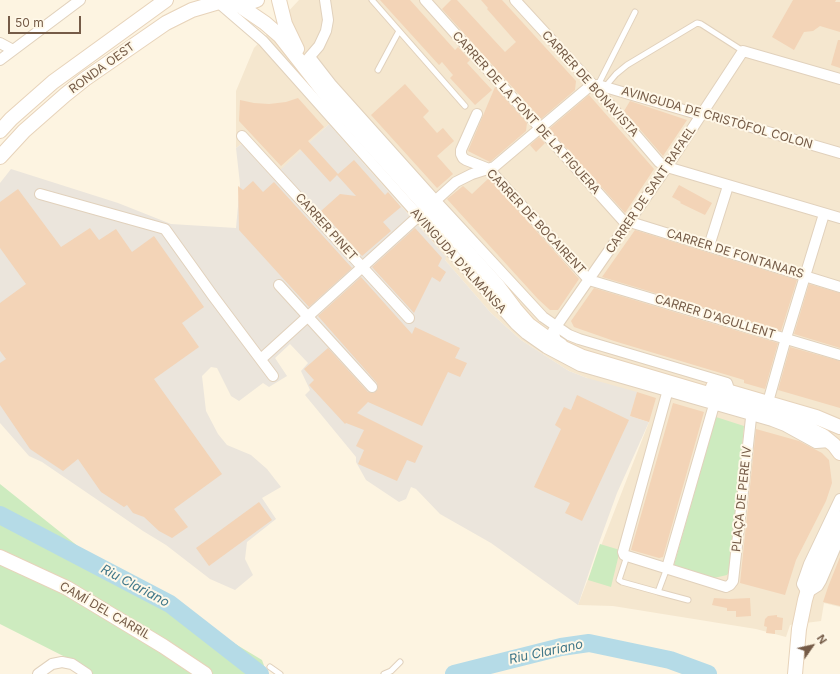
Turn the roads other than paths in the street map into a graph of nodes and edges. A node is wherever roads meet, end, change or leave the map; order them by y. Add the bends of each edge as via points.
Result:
1 (80, 0) edge
2 (160, 0) edge
3 (257, 0) edge
4 (279, 0) edge
5 (325, 0) edge
6 (372, 0) edge
7 (425, 0) edge
8 (515, 0) edge
9 (217, 1) edge
10 (240, 6) junction
11 (635, 12) dead end
12 (399, 31) junction
13 (0, 43) edge
14 (13, 50) junction
15 (743, 51) junction
16 (0, 60) edge
17 (306, 62) junction
18 (378, 70) dead end
19 (840, 79) edge
20 (599, 86) junction
21 (465, 106) dead end
22 (703, 113) junction
23 (477, 114) dead end
24 (540, 128) junction
25 (0, 131) edge
26 (242, 136) dead end
27 (840, 152) edge
28 (0, 157) edge
29 (667, 167) junction
30 (489, 169) junction
31 (728, 186) junction
32 (40, 194) dead end
33 (426, 207) junction
34 (824, 214) junction
35 (840, 218) edge
36 (628, 224) junction
37 (709, 246) junction
38 (362, 267) junction
39 (806, 276) junction
40 (589, 280) junction
41 (279, 285) dead end
42 (840, 287) edge
43 (495, 290) junction
44 (307, 317) junction
45 (409, 318) dead end
46 (555, 329) junction
47 (786, 338) junction
48 (840, 355) edge
49 (571, 357) junction
50 (261, 359) junction
51 (273, 376) dead end
52 (372, 387) dead end
53 (669, 388) junction
54 (727, 391) junction
55 (768, 402) junction
56 (714, 405) junction
57 (751, 412) junction
58 (840, 426) edge
59 (830, 442) junction
60 (840, 453) edge
61 (840, 499) edge
62 (840, 518) edge
63 (840, 537) edge
64 (625, 554) junction
65 (0, 558) edge
66 (667, 568) junction
67 (658, 592) junction
68 (806, 596) junction
69 (688, 600) dead end
70 (400, 662) dead end
71 (270, 668) dead end
72 (38, 674) edge
73 (87, 674) edge
74 (205, 674) edge
75 (280, 674) edge
76 (384, 674) edge
77 (795, 674) edge

1 - 14 street
2 - 25 street, RONDA OEST via 53,82
3 - 10 street
4 - 17 street, AVINGUDA D'ALMANSA via 285,24
5 - 17 street via 328,20 326,31 319,46
6 - 12 lane
7 - 24 street, CARRER DE LA FONT DE LA FIGUERA
8 - 20 street, CARRER DE BONAVISTA
9 - 10 street via 229,6
9 - 28 street, RONDA OEST via 166,23 86,79 24,131
9 - 33 street, AVINGUDA D'ALMANSA via 263,41
10 - 17 street, AVINGUDA D'ALMANSA via 274,30
11 - 20 lane
12 - 18 lane
12 - 21 lane
13 - 14 street
14 - 16 street
15 - 19 street
15 - 20 lane via 698,23 626,65
15 - 22 street, CARRER DE SANT RAFAEL
17 - 33 street, AVINGUDA D'ALMANSA via 327,96
20 - 22 street, AVINGUDA DE CRISTÒFOL COLON via 694,113
20 - 24 street via 583,91
20 - 29 street, CARRER DE BONAVISTA via 660,162
22 - 27 street, AVINGUDA DE CRISTÒFOL COLON
22 - 29 street, CARRER DE SANT RAFAEL
23 - 30 street, CARRER DE BOCAIRENT via 461,154 466,160
24 - 30 street
24 - 36 street, CARRER DE LA FONT DE LA FIGUERA
26 - 38 street, CARRER PINET
29 - 31 street
29 - 36 street, CARRER DE SANT RAFAEL
30 - 33 street via 462,178
30 - 40 street, CARRER DE BOCAIRENT
31 - 34 street
31 - 37 street
32 - 50 street via 165,229
33 - 38 street
33 - 43 street, AVINGUDA D'ALMANSA
33 - 46 street, AVINGUDA D'ALMANSA
34 - 35 street
34 - 39 street
36 - 37 street, CARRER DE FONTANARS
36 - 40 street, CARRER DE SANT RAFAEL
37 - 39 street, CARRER DE FONTANARS
38 - 44 street
38 - 45 street, CARRER PINET
39 - 42 street, CARRER DE FONTANARS
39 - 47 street
40 - 46 street, CARRER DE SANT RAFAEL
40 - 47 street, CARRER D'AGULLENT
41 - 44 street
43 - 46 street, AVINGUDA D'ALMANSA
43 - 49 street, AVINGUDA D'ALMANSA via 529,325
43 - 49 street, AVINGUDA D'ALMANSA via 526,334 555,353
44 - 50 street
44 - 52 street
46 - 49 street via 556,340 564,344
46 - 54 street, AVINGUDA D'ALMANSA via 586,349
47 - 48 street, CARRER D'AGULLENT
47 - 55 street
49 - 53 street, AVINGUDA D'ALMANSA via 583,358
50 - 51 street
53 - 54 street via 676,380
53 - 56 street, AVINGUDA D'ALMANSA
53 - 57 street, AVINGUDA D'ALMANSA
53 - 64 street
54 - 55 street, AVINGUDA D'ALMANSA
55 - 58 street, AVINGUDA D'ALMANSA
56 - 57 street, AVINGUDA D'ALMANSA
56 - 66 street
57 - 59 street, AVINGUDA D'ALMANSA via 796,422
57 - 59 street, AVINGUDA D'ALMANSA via 816,443
57 - 66 street, PLAÇA DE PERE IV via 733,581 726,587
59 - 60 street, AVINGUDA D'ALMANSA
61 - 68 street via 809,564 802,584
62 - 68 street via 812,576
63 - 68 street via 821,581
64 - 66 street
64 - 67 lane via 619,580
65 - 74 street, CAMÍ DEL CARRIL via 67,588
66 - 67 lane
67 - 69 lane
68 - 77 street via 799,629
70 - 76 lane
71 - 75 lane
72 - 73 street via 52,664 62,662 72,664

